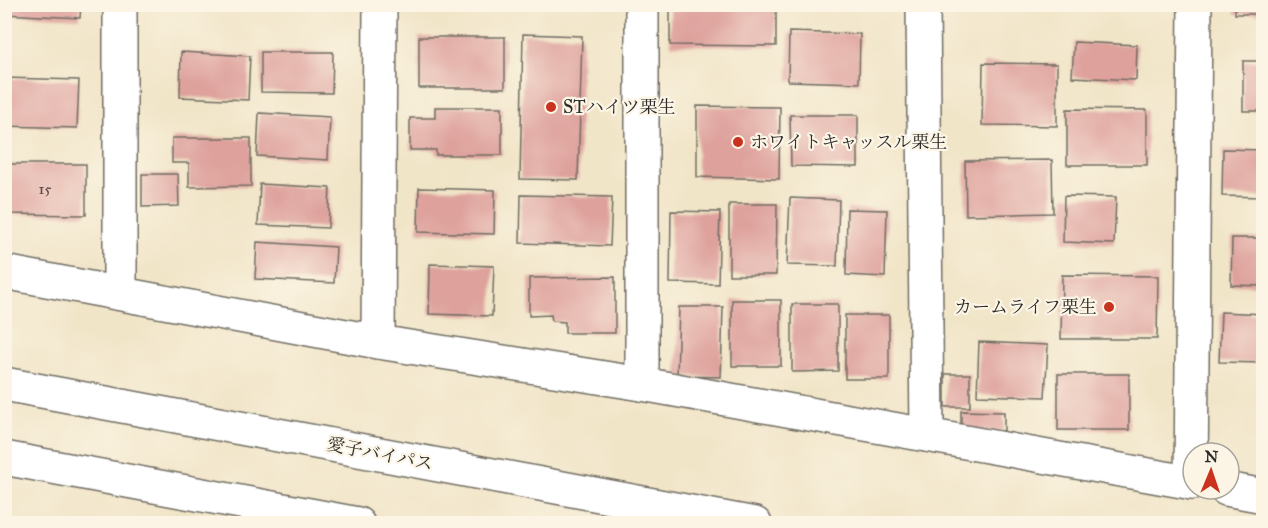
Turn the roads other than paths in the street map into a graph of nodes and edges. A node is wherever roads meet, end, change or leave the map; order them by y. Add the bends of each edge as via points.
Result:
1 (120, 4) edge
2 (380, 4) edge
3 (642, 4) edge
4 (923, 4) edge
5 (1195, 4) edge
6 (4, 272) edge
7 (120, 293) junction
8 (378, 342) junction
9 (4, 384) edge
10 (642, 384) junction
11 (927, 435) junction
12 (1192, 441) edge
13 (4, 458) edge
14 (1181, 481) edge
15 (1241, 492) edge
16 (1263, 496) edge
17 (358, 524) edge
18 (755, 524) edge

1 - 7 main road
2 - 8 main road
3 - 10 main road
4 - 11 main road
5 - 12 main road
6 - 7 main road
7 - 8 main road
8 - 10 main road
9 - 18 main road, 愛子バイパス
10 - 11 main road
11 - 14 main road
13 - 17 main road
15 - 16 main road

